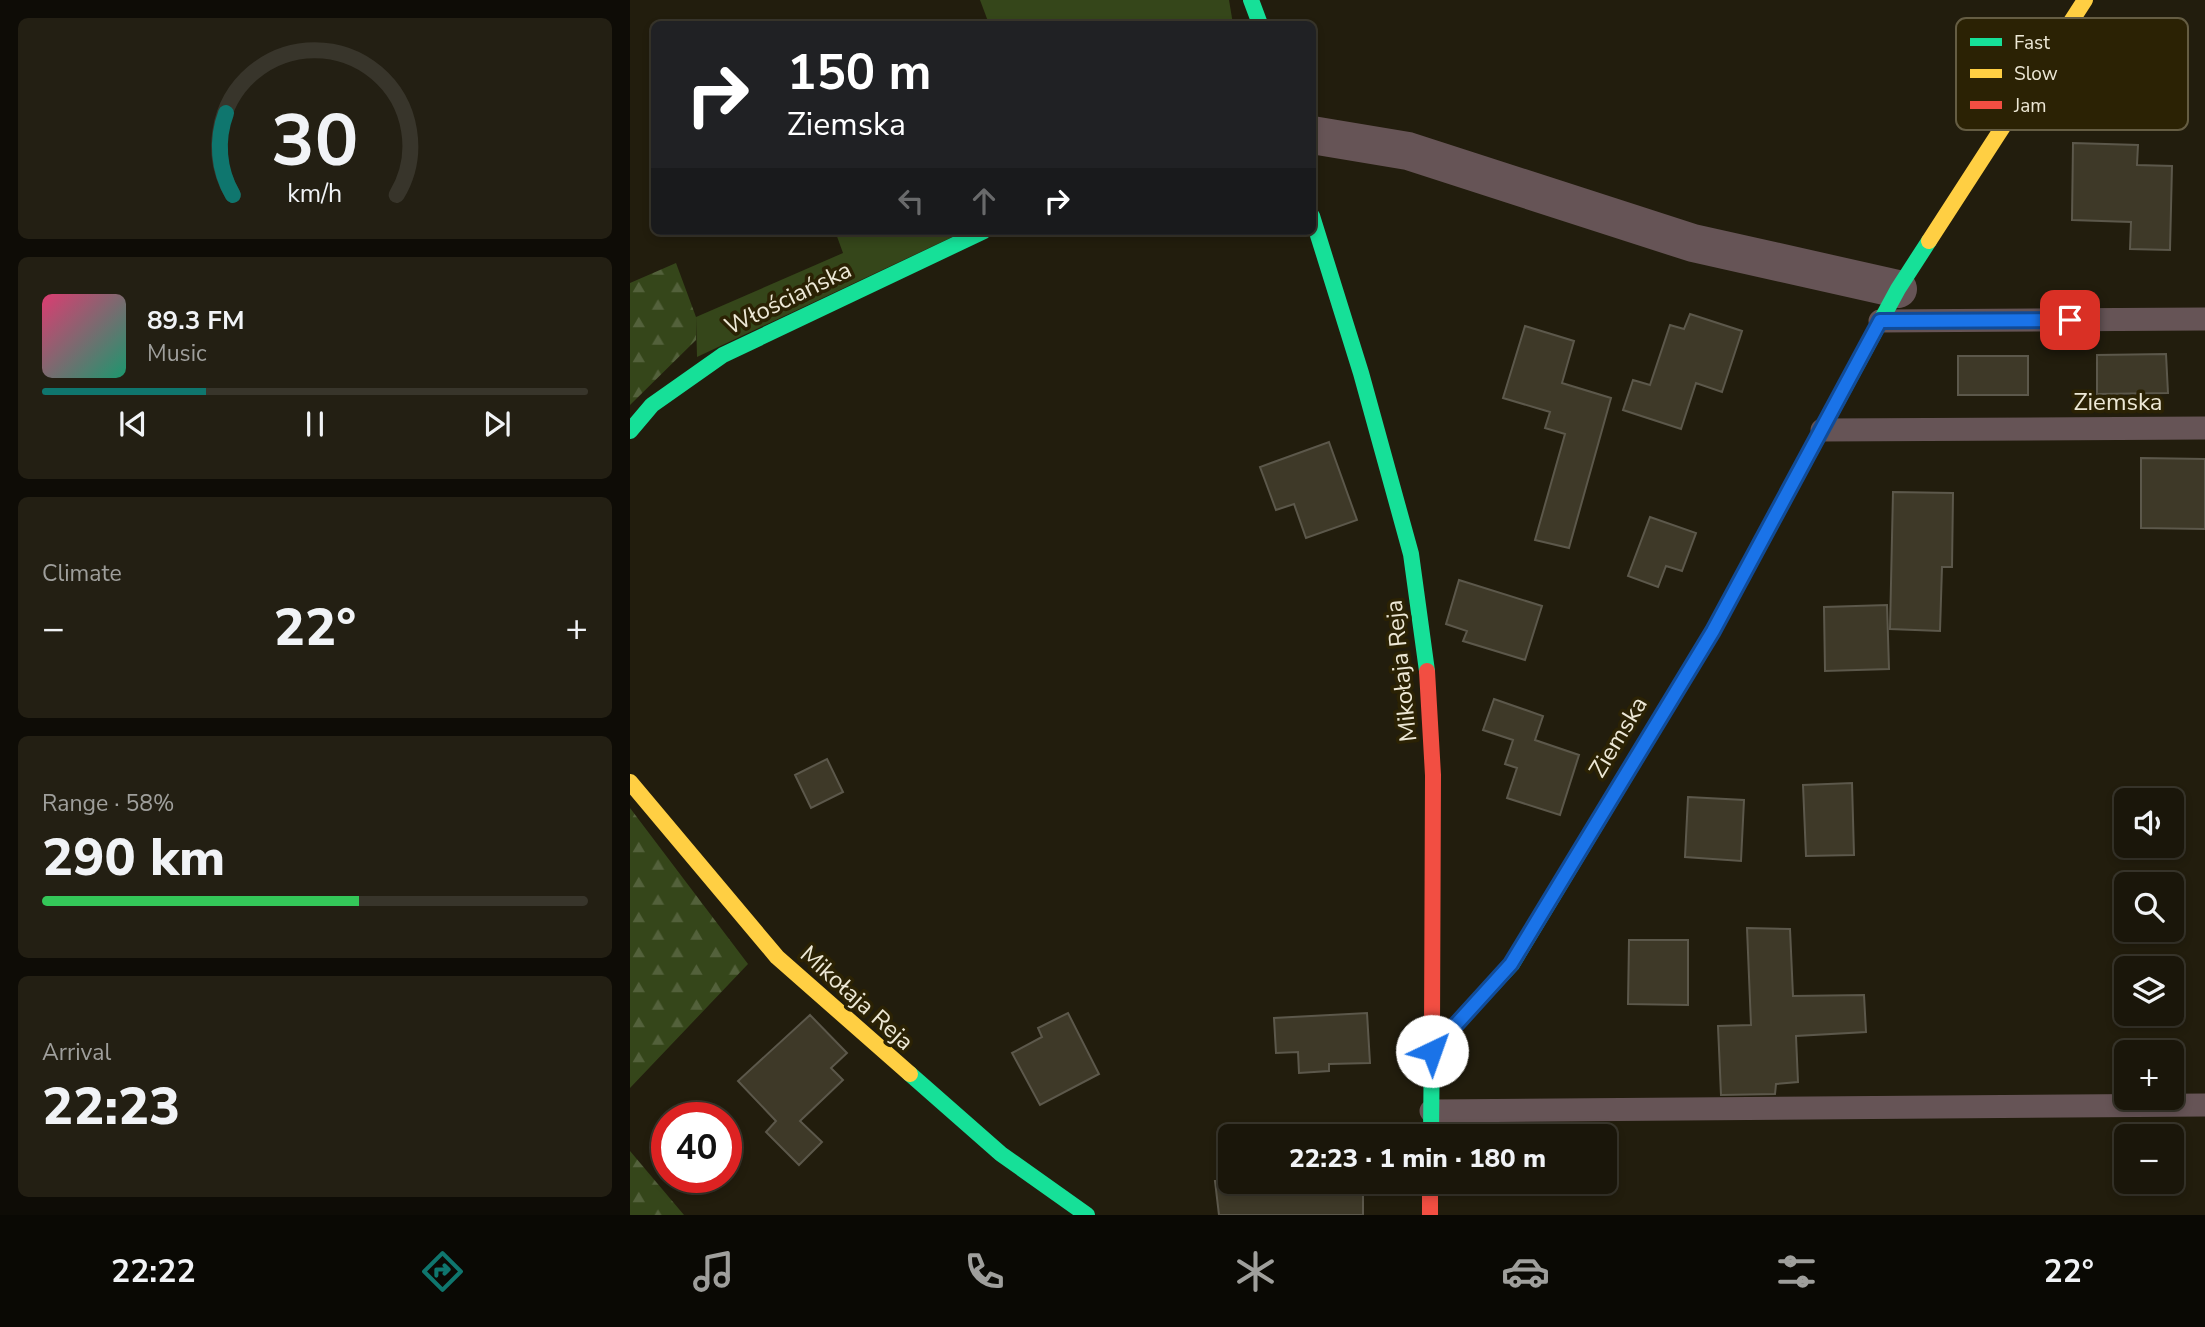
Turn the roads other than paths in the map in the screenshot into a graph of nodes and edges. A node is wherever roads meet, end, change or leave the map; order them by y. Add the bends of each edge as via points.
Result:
1 (1251, 0) edge
2 (2085, 0) edge
3 (2073, 18) edge
4 (1259, 21) edge
5 (2001, 130) edge
6 (1316, 136) edge
7 (1316, 229) edge
8 (976, 235) edge
9 (1889, 305) junction
10 (2205, 319) edge
11 (2205, 428) edge
12 (1822, 430) junction
13 (630, 431) edge
14 (630, 782) edge
15 (1432, 1051) junction
16 (2205, 1105) edge
17 (1431, 1111) junction
18 (1431, 1124) edge
19 (1430, 1194) edge
20 (1087, 1215) edge
21 (1430, 1215) edge

1 - 4 street
2 - 3 street, Ziemska
5 - 9 street, Ziemska
6 - 9 street via 1408,151
7 - 15 street, Mikołaja Reja via 1362,373 1411,554 1426,653 1433,775
8 - 13 street, Włościańska via 723,355 652,405
9 - 10 lane
9 - 12 street, Ziemska
11 - 12 lane, Ziemska
12 - 15 street, Ziemska via 1713,631 1511,964
14 - 20 street, Mikołaja Reja via 777,957 1001,1154
15 - 17 street, Mikołaja Reja
16 - 17 lane
17 - 18 street, Mikołaja Reja
19 - 21 street

